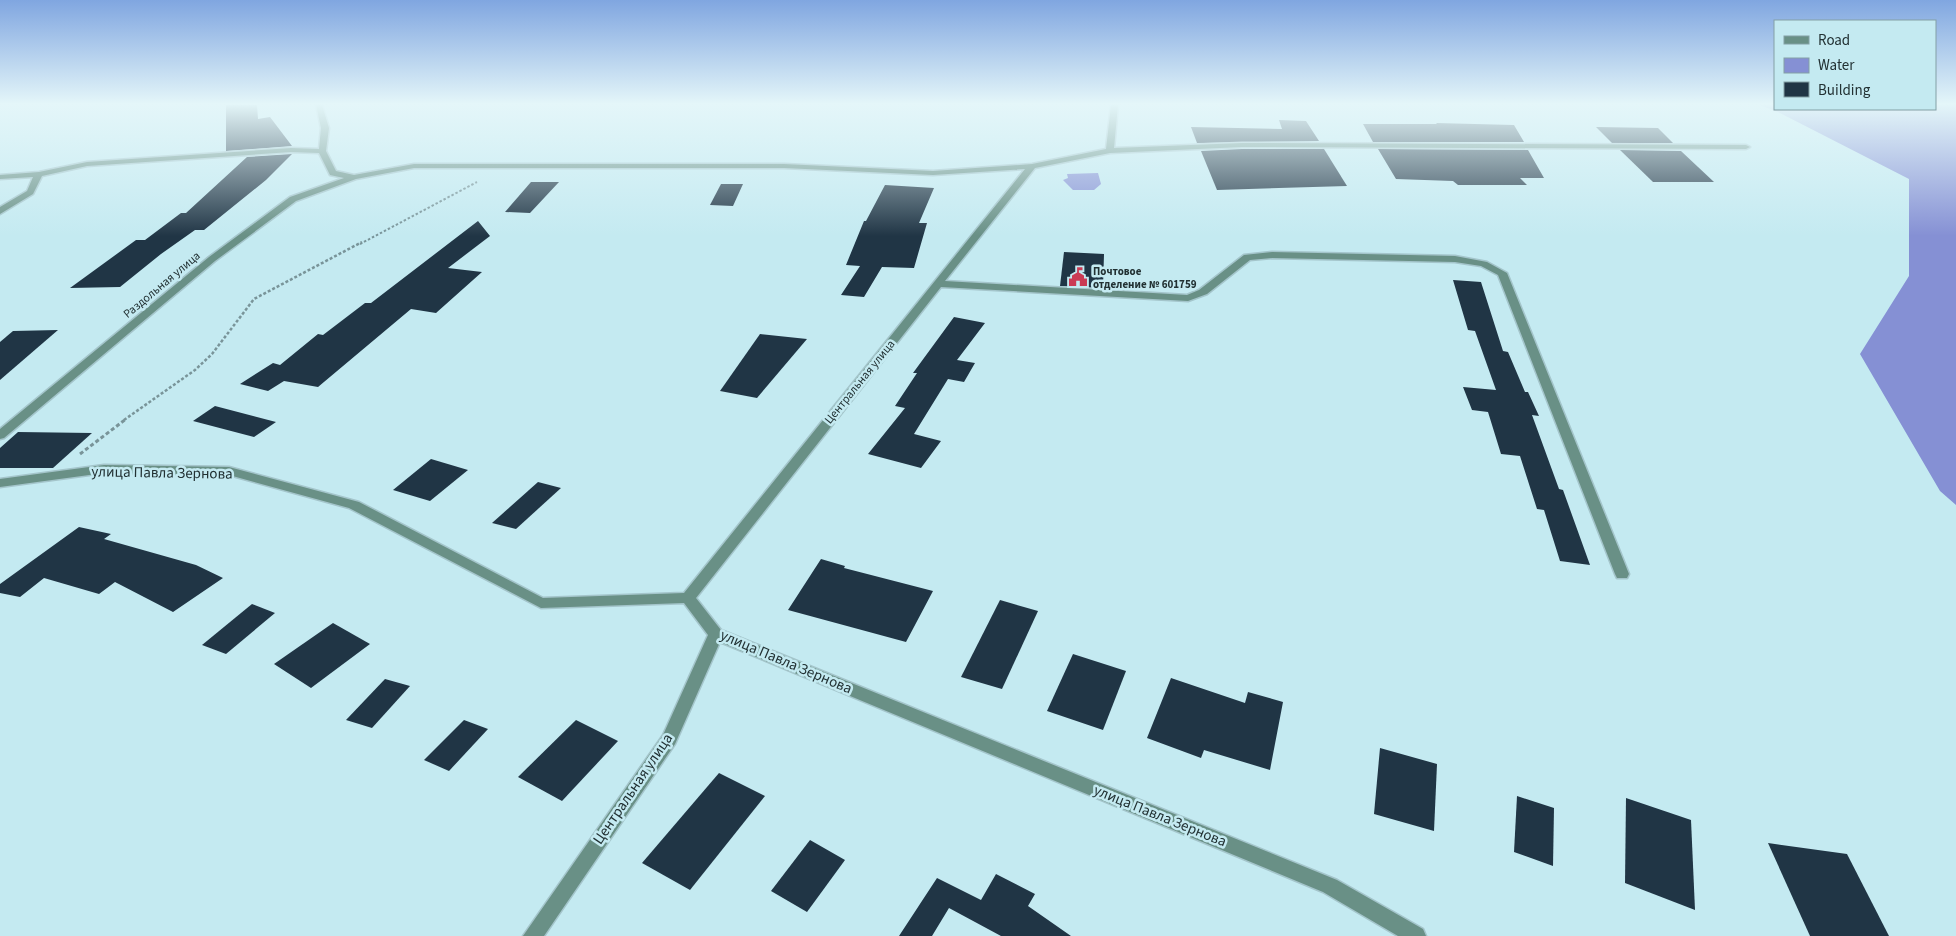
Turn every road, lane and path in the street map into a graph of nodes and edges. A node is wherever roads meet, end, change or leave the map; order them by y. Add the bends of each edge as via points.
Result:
1 (1161, 149) edge
2 (322, 151) joint
3 (1110, 151) joint
4 (513, 166) junction
5 (1032, 166) junction
6 (39, 174) junction
7 (0, 177) edge
8 (354, 177) junction
9 (0, 211) edge
10 (938, 284) junction
11 (0, 435) edge
12 (75, 457) dead end
13 (0, 483) edge
14 (1622, 574) dead end
15 (688, 598) junction
16 (716, 634) junction
17 (533, 936) edge
18 (1416, 936) edge

1 - 3 street, Раздольная улица
2 - 6 street via 291,150 87,164
2 - 8 street via 333,173
3 - 5 street, Раздольная улица
4 - 5 street, Раздольная улица via 784,166 933,173
4 - 8 street, Раздольная улица via 414,166
4 - 12 path via 254,299 212,354 195,370
5 - 10 street, Центральная улица
6 - 7 street
6 - 9 street via 30,192
8 - 11 street, Раздольная улица via 293,199 212,259
10 - 14 street via 1188,298 1203,292 1247,257 1455,259 1484,264 1502,273
10 - 15 street, Центральная улица
13 - 15 street, улица Павла Зернова via 104,469 229,471 354,505 541,603
15 - 16 street, улица Павла Зернова
16 - 17 street, Центральная улица via 669,739
16 - 18 street, улица Павла Зернова via 1330,886

